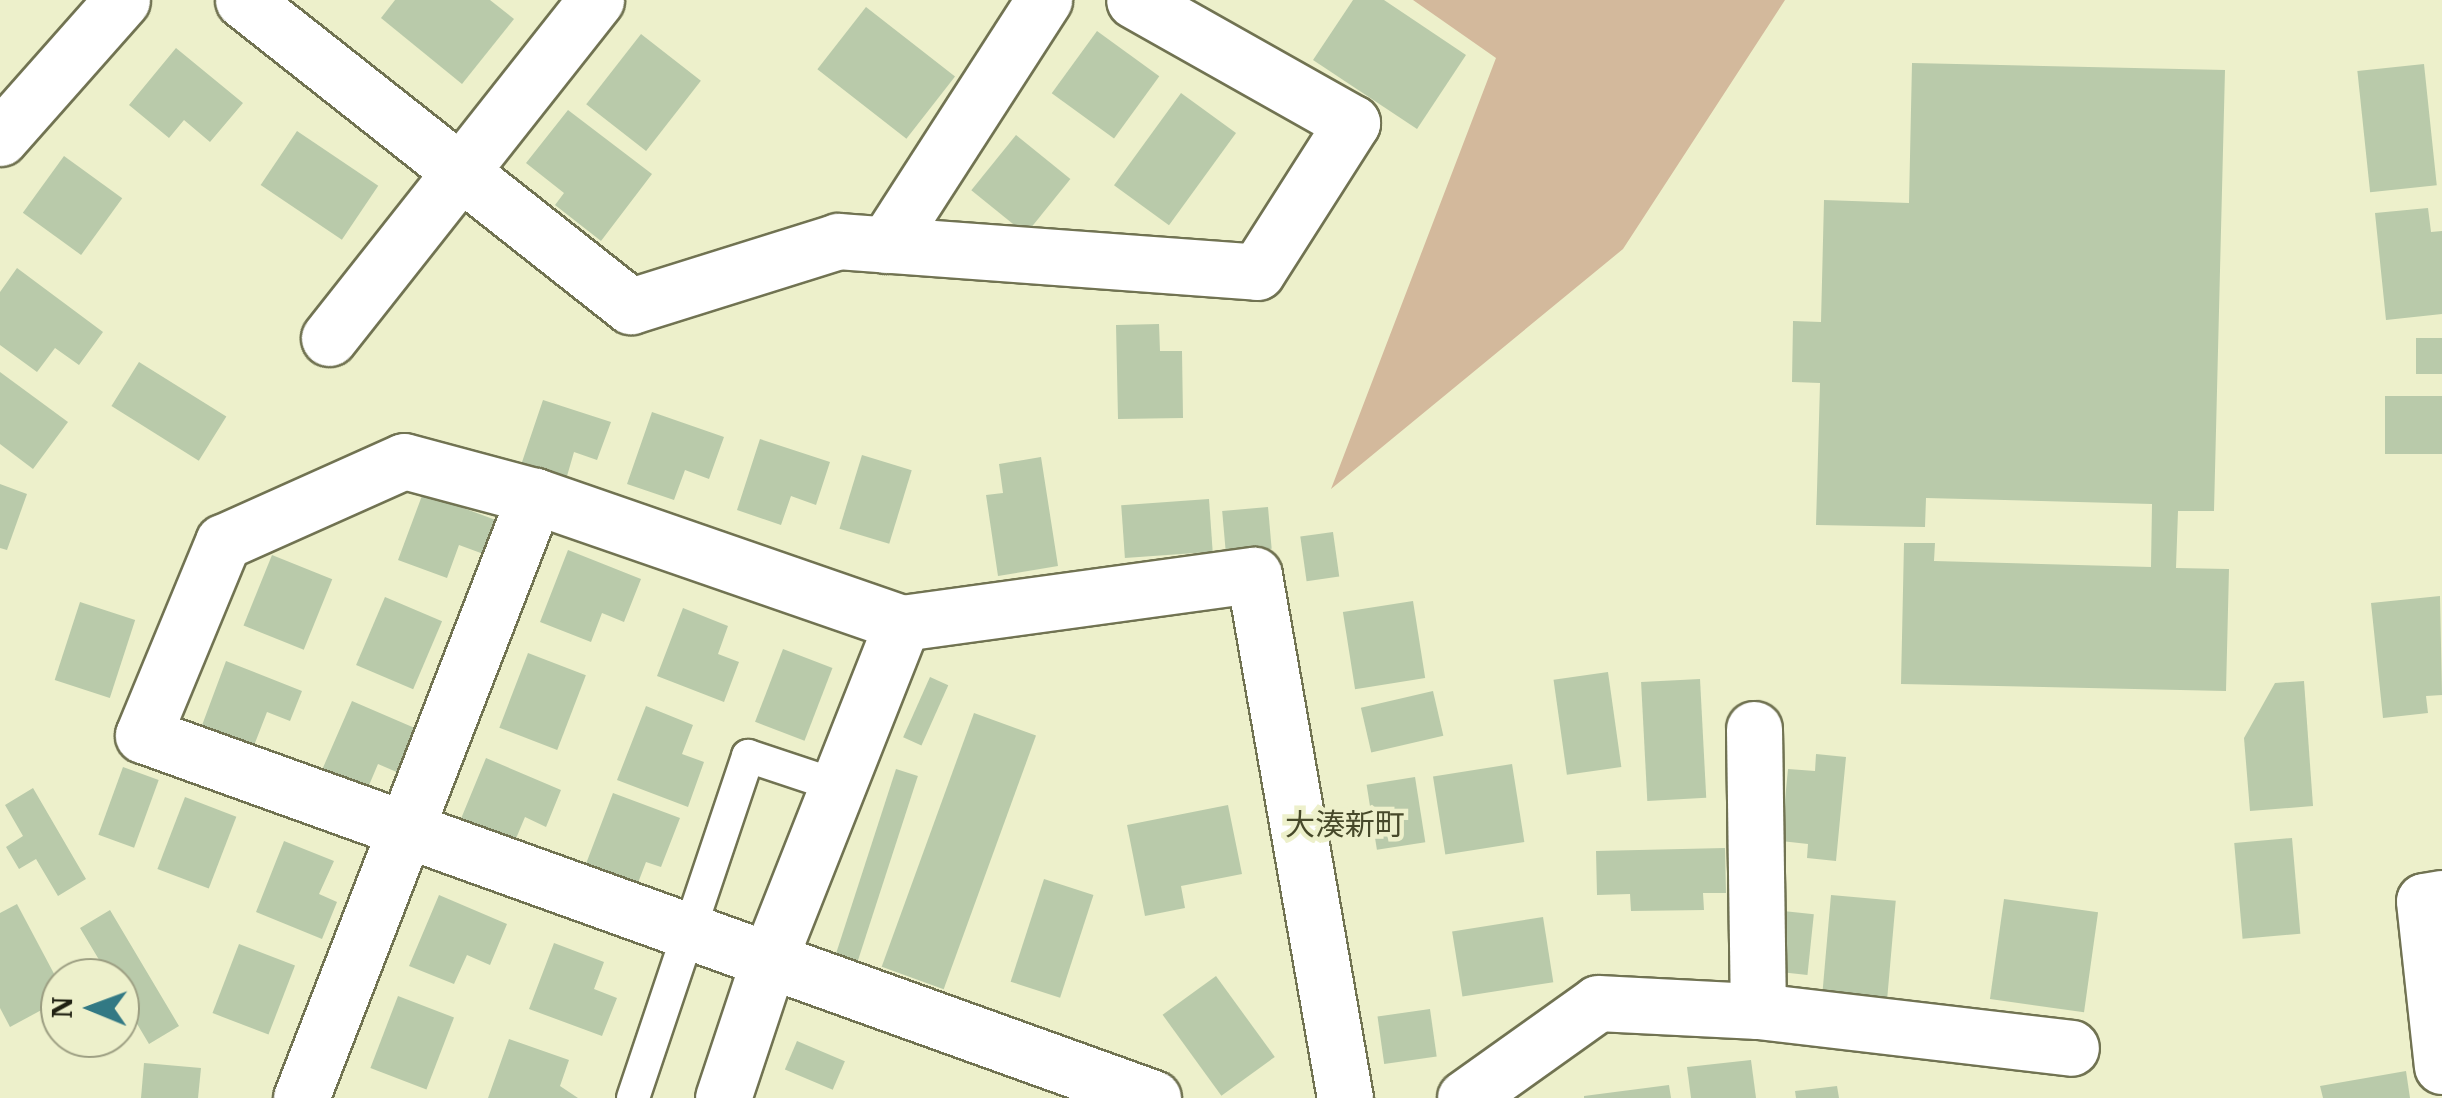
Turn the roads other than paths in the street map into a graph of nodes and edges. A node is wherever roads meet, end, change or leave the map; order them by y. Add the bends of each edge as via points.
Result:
1 (122, 0) edge
2 (243, 0) edge
3 (596, 0) edge
4 (1044, 0) edge
5 (1134, 0) edge
6 (0, 138) edge
7 (456, 172) junction
8 (886, 245) junction
9 (329, 338) dead end
10 (535, 496) junction
11 (902, 623) junction
12 (1754, 729) dead end
13 (838, 786) junction
14 (402, 827) junction
15 (2442, 898) edge
16 (690, 928) junction
17 (770, 956) junction
18 (1758, 1011) junction
19 (2072, 1048) dead end
20 (2442, 1066) edge
21 (301, 1098) edge
22 (633, 1098) edge
23 (723, 1098) edge
24 (1152, 1098) edge
25 (1345, 1098) edge
26 (1465, 1098) edge

1 - 6 street
2 - 7 street
3 - 7 street
4 - 8 street
5 - 8 street via 1352,123 1258,272
7 - 8 street via 631,306 838,242
7 - 9 street
10 - 11 street
10 - 14 street
10 - 14 street via 404,461 223,542 144,735
11 - 13 street
11 - 25 street via 1254,575
12 - 18 street
13 - 16 lane via 748,756
13 - 17 street
14 - 16 street
14 - 21 street
15 - 20 street via 2424,901
16 - 17 street
16 - 22 lane
17 - 23 street
17 - 24 street
18 - 19 street
18 - 26 street via 1598,1003

